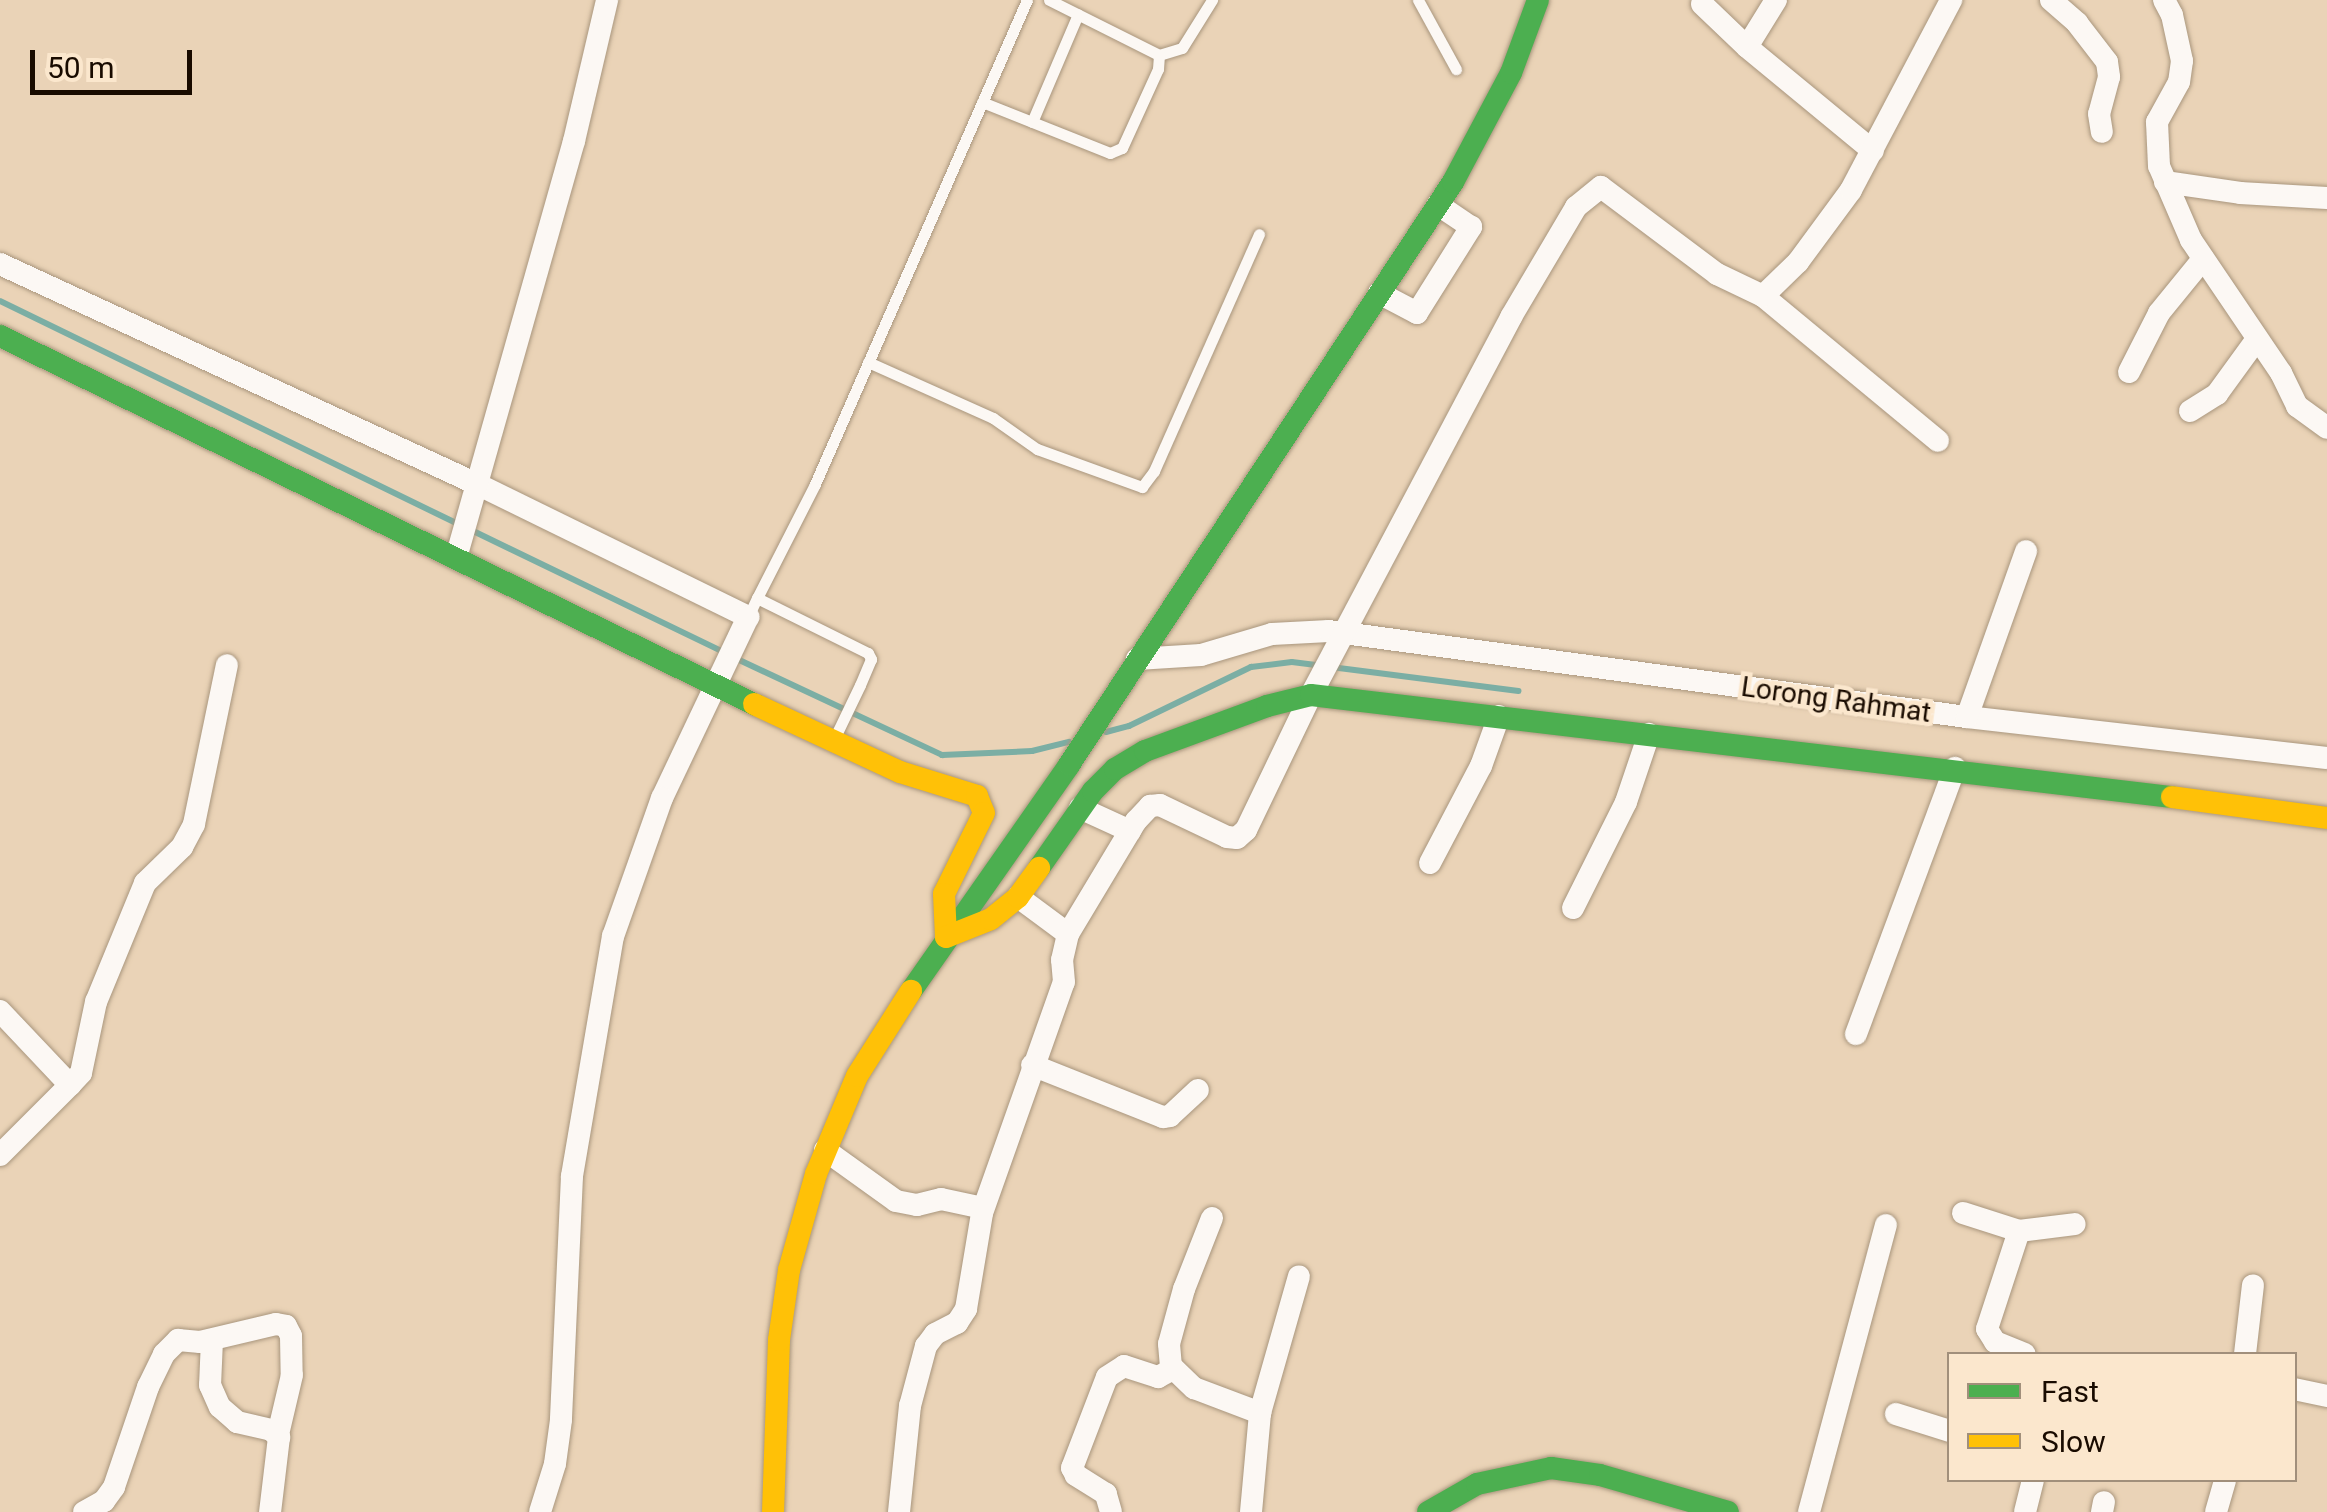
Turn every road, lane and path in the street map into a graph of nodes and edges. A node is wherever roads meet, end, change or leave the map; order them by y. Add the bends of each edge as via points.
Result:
1 (607, 0) edge
2 (1027, 0) edge
3 (1049, 0) edge
4 (1212, 0) edge
5 (1418, 0) edge
6 (1538, 0) edge
7 (1776, 0) edge
8 (1951, 0) edge
9 (2052, 0) edge
10 (2164, 0) edge
11 (1702, 4) dead end
12 (1078, 14) junction
13 (1747, 47) junction
14 (1159, 55) junction
15 (1456, 69) dead end
16 (982, 102) junction
17 (1032, 122) junction
18 (2102, 132) dead end
19 (1872, 152) junction
20 (2166, 182) junction
21 (2327, 198) edge
22 (1438, 205) junction
23 (1258, 234) dead end
24 (2203, 258) junction
25 (0, 264) edge
26 (1379, 293) junction
27 (1763, 296) junction
28 (0, 336) edge
29 (2257, 339) junction
30 (868, 362) junction
31 (2129, 372) dead end
32 (2190, 411) dead end
33 (2327, 428) edge
34 (1938, 441) dead end
35 (480, 485) junction
36 (2026, 551) dead end
37 (456, 558) junction
38 (753, 607) junction
39 (1344, 637) junction
40 (1137, 660) junction
41 (227, 665) dead end
42 (714, 686) junction
43 (1313, 692) junction
44 (1499, 716) junction
45 (1966, 717) junction
46 (1649, 734) junction
47 (833, 741) junction
48 (2327, 758) edge
49 (1955, 768) junction
50 (1080, 808) junction
51 (2327, 818) edge
52 (1130, 831) junction
53 (1430, 863) dead end
54 (1018, 898) junction
55 (1573, 908) dead end
56 (1068, 934) junction
57 (946, 937) junction
58 (0, 1010) edge
59 (1856, 1034) dead end
60 (1032, 1065) junction
61 (70, 1085) junction
62 (1198, 1090) dead end
63 (825, 1150) junction
64 (0, 1154) edge
65 (983, 1208) junction
66 (1963, 1213) dead end
67 (1212, 1218) dead end
68 (2075, 1224) dead end
69 (1886, 1225) dead end
70 (2019, 1231) junction
71 (1299, 1276) dead end
72 (2252, 1285) dead end
73 (212, 1340) junction
74 (2020, 1352) edge
75 (2246, 1352) edge
76 (1173, 1368) junction
77 (2297, 1391) edge
78 (2327, 1396) edge
79 (1260, 1413) junction
80 (1896, 1414) dead end
81 (1947, 1430) edge
82 (278, 1434) junction
83 (2032, 1482) edge
84 (2224, 1482) edge
85 (84, 1512) edge
86 (270, 1512) edge
87 (540, 1512) edge
88 (773, 1512) edge
89 (899, 1512) edge
90 (1111, 1512) edge
91 (1252, 1512) edge
92 (1428, 1512) edge
93 (1728, 1512) edge
94 (1809, 1512) edge
95 (2025, 1512) edge
96 (2216, 1512) edge

1 - 35 street
2 - 16 lane
3 - 12 lane
4 - 14 lane via 1182,48
5 - 15 lane
6 - 22 street via 1511,73
7 - 13 street
8 - 19 street
9 - 18 street via 2106,62
10 - 20 street via 2182,61 2157,122 2156,157
11 - 13 street
12 - 14 lane
12 - 17 lane
13 - 19 street
14 - 17 lane via 1120,152
16 - 17 lane
16 - 30 lane
19 - 27 street via 1819,235
20 - 21 street
20 - 24 street
22 - 26 street
22 - 26 street via 1471,226 1417,314
23 - 30 lane via 1142,487 1037,449 993,418
24 - 29 street
24 - 31 street via 2159,314
25 - 35 street
26 - 40 street
27 - 34 street
27 - 39 street via 1717,274 1602,187 1576,207
28 - 37 street
29 - 32 street via 2217,394
29 - 33 street via 2297,406
30 - 38 lane
35 - 37 street
35 - 38 street
36 - 45 street
37 - 42 street
38 - 42 street
38 - 47 lane via 868,653
39 - 40 street, Lorong Rahmat via 1272,634 1201,655
39 - 43 street
39 - 45 street, Lorong Rahmat
40 - 57 street
41 - 61 street via 194,824 182,847 145,884 96,1002 81,1073
42 - 47 street
42 - 87 street via 638,860 600,997 572,1176 562,1420
43 - 44 street
43 - 50 street via 1145,750 1102,780
43 - 52 street via 1241,836 1227,838 1160,805 1144,812
44 - 46 street
44 - 53 street
45 - 48 street, Lorong Rahmat
46 - 49 street
46 - 55 street via 1626,802
47 - 57 street via 982,800 984,813 944,894
49 - 51 street
49 - 59 street
50 - 52 street
50 - 54 street
52 - 56 street
54 - 56 street
54 - 57 street via 991,919
56 - 60 street via 1064,982
57 - 63 street via 857,1076
58 - 61 street
60 - 62 street via 1162,1117
60 - 65 street
61 - 64 street
63 - 65 street via 896,1201 941,1199
63 - 88 street via 784,1305
65 - 89 street via 966,1310 926,1346 910,1406
66 - 70 street
67 - 76 street via 1169,1344
68 - 70 street
69 - 94 street
70 - 74 street via 1987,1329 1995,1342
71 - 79 street
72 - 75 street
73 - 82 street via 210,1385 220,1407 237,1422
73 - 82 street via 286,1326 292,1375
73 - 85 street via 178,1340 164,1354 114,1487
76 - 79 street via 1194,1388
76 - 90 street via 1158,1377 1124,1366 1107,1377 1072,1468 1106,1494
77 - 78 street
79 - 91 street
80 - 81 street
82 - 86 street
83 - 95 street
84 - 96 street
92 - 93 street via 1477,1484 1551,1468 1600,1475

